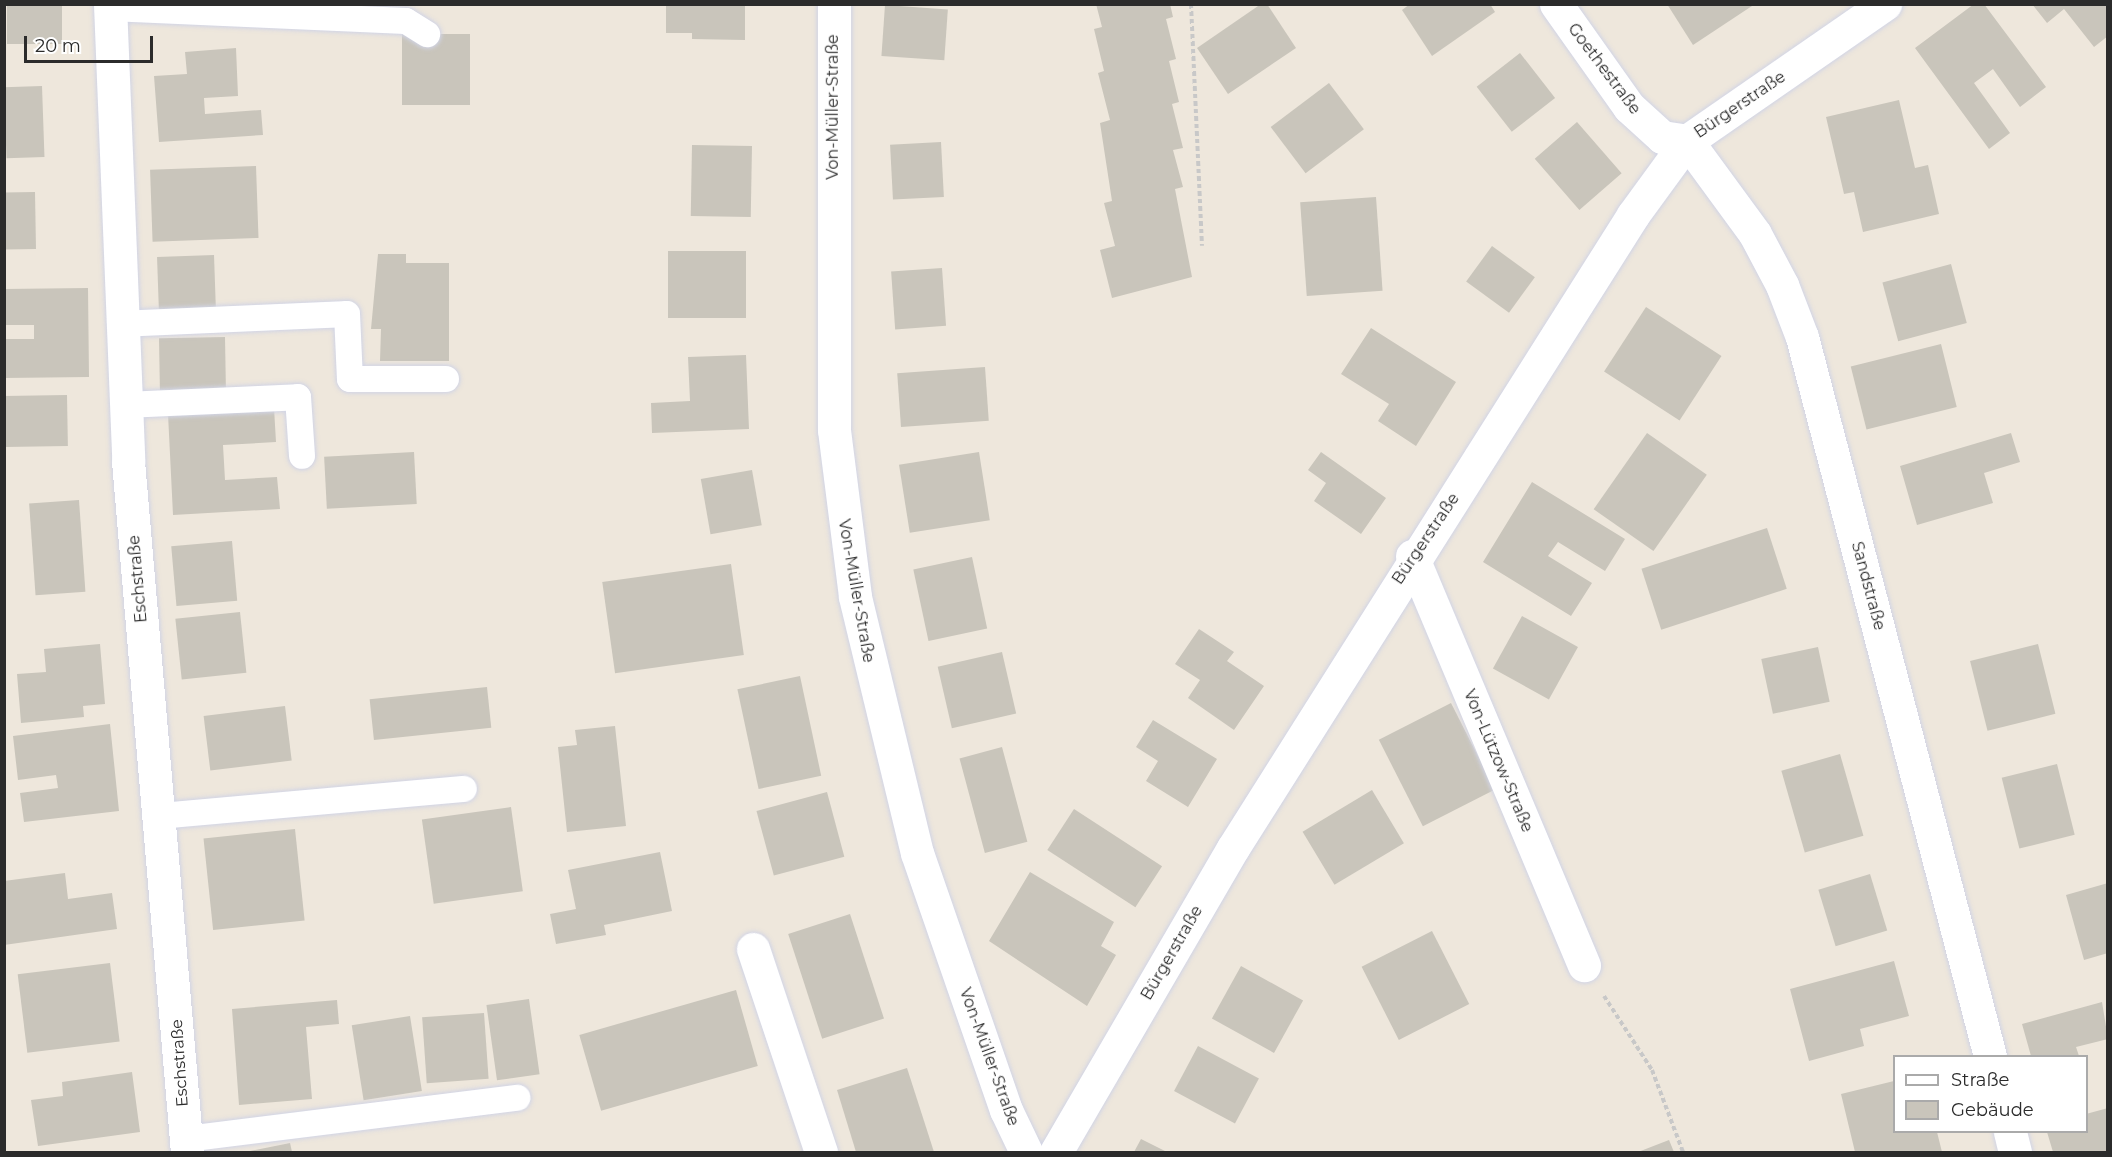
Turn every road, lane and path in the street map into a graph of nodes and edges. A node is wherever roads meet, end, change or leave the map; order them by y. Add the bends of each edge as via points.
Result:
1 (834, 4) edge
2 (1191, 4) edge
3 (1556, 4) edge
4 (1886, 4) edge
5 (110, 6) edge
6 (428, 34) dead end
7 (1687, 141) junction
8 (1203, 246) dead end
9 (120, 324) junction
10 (446, 379) dead end
11 (125, 405) junction
12 (303, 456) dead end
13 (1412, 556) junction
14 (464, 789) dead end
15 (160, 816) junction
16 (753, 948) dead end
17 (1584, 965) joint
18 (1990, 1055) edge
19 (518, 1098) dead end
20 (2010, 1133) edge
21 (186, 1145) edge
22 (821, 1152) edge
23 (1026, 1152) edge
24 (1056, 1152) edge
25 (1683, 1152) edge
26 (2015, 1152) edge

1 - 23 street, Von-Müller-Straße via 834,430 855,597 917,853 1002,1099
2 - 8 path
3 - 7 street, Goethestraße via 1629,107 1662,137
4 - 7 street, Bürgerstraße
5 - 6 lane via 406,21
5 - 9 street, Eschstraße
7 - 13 street, Bürgerstraße via 1633,215 1502,428
7 - 18 street, Sandstraße via 1755,234 1802,337
9 - 10 lane via 347,314 350,379
9 - 11 street, Eschstraße
11 - 12 lane via 298,397
11 - 15 street, Eschstraße
13 - 17 street, Von-Lützow-Straße
13 - 24 street, Bürgerstraße via 1233,848
14 - 15 lane
15 - 21 street, Eschstraße
16 - 22 street
17 - 25 path via 1652,1070
19 - 21 lane
20 - 26 street

